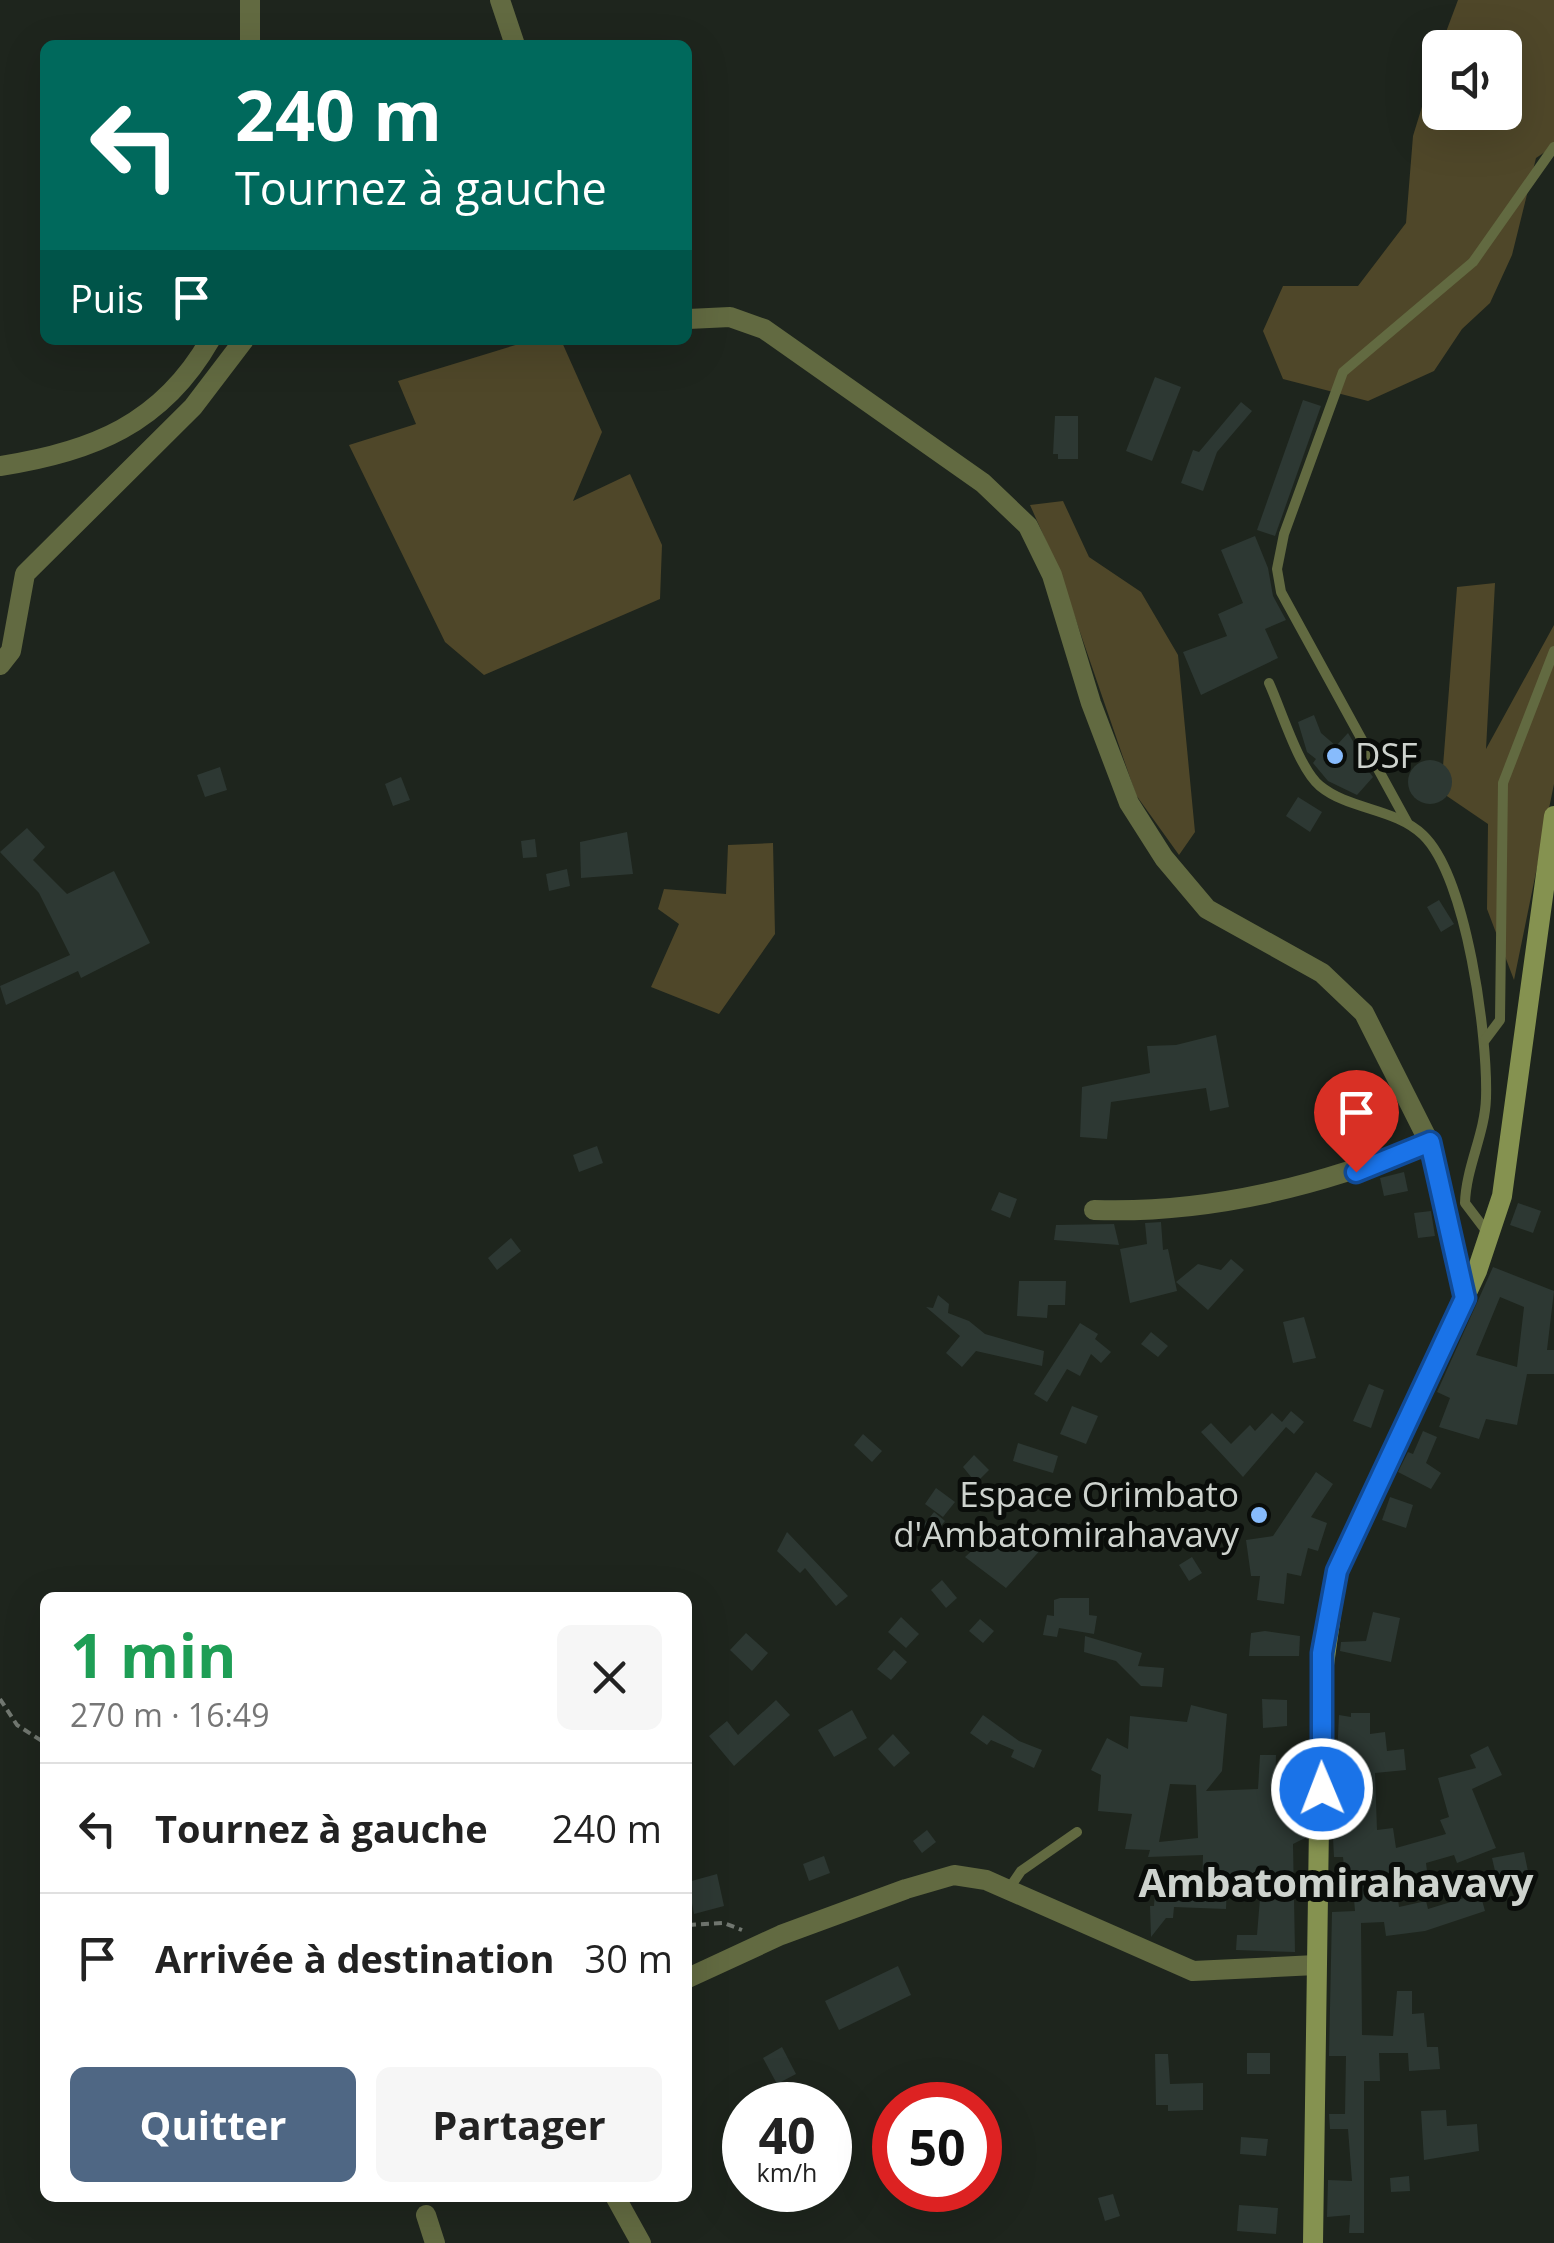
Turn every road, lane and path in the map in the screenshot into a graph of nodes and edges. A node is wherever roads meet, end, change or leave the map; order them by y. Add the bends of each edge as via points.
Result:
1 (250, 0) edge
2 (500, 0) edge
3 (250, 40) edge
4 (513, 40) edge
5 (1554, 147) edge
6 (692, 319) edge
7 (207, 345) edge
8 (240, 345) edge
9 (0, 466) edge
10 (1554, 651) edge
11 (0, 665) edge
12 (1269, 684) dead end
13 (1554, 816) edge
14 (1407, 822) junction
15 (1485, 1040) junction
16 (1430, 1142) junction
17 (1094, 1210) dead end
18 (1491, 1238) junction
19 (1465, 1298) junction
20 (0, 1699) edge
21 (40, 1741) edge
22 (1077, 1832) dead end
23 (1008, 1890) junction
24 (692, 1925) edge
25 (763, 1943) junction
26 (1316, 1965) junction
27 (692, 1976) edge
28 (618, 2202) edge
29 (426, 2214) dead end
30 (435, 2243) edge
31 (641, 2243) edge
32 (1313, 2243) edge

1 - 3 street
2 - 4 street
5 - 14 lane via 1473,262 1343,372 1284,534 1277,569 1282,592
6 - 16 street via 730,318 764,330 983,483 1028,526 1052,575 1130,803 1164,858 1206,909 1322,973 1364,1014
7 - 9 street via 150,416 66,456
8 - 11 street via 193,407 26,574 12,651
10 - 15 lane via 1503,783 1500,1020
12 - 14 lane via 1320,786
13 - 18 main road via 1511,1153
14 - 15 lane via 1426,837 1457,892
15 - 18 lane via 1486,1101 1465,1202
16 - 17 street via 1356,1172 1242,1201
16 - 19 street
18 - 19 main road
19 - 26 main road via 1366,1505 1330,1597 1321,1686
20 - 21 path via 17,1725
22 - 23 lane via 1021,1871
23 - 25 street via 954,1875
23 - 26 street via 1194,1971
24 - 25 path via 724,1923
25 - 27 street
26 - 32 main road
28 - 31 street
29 - 30 street

